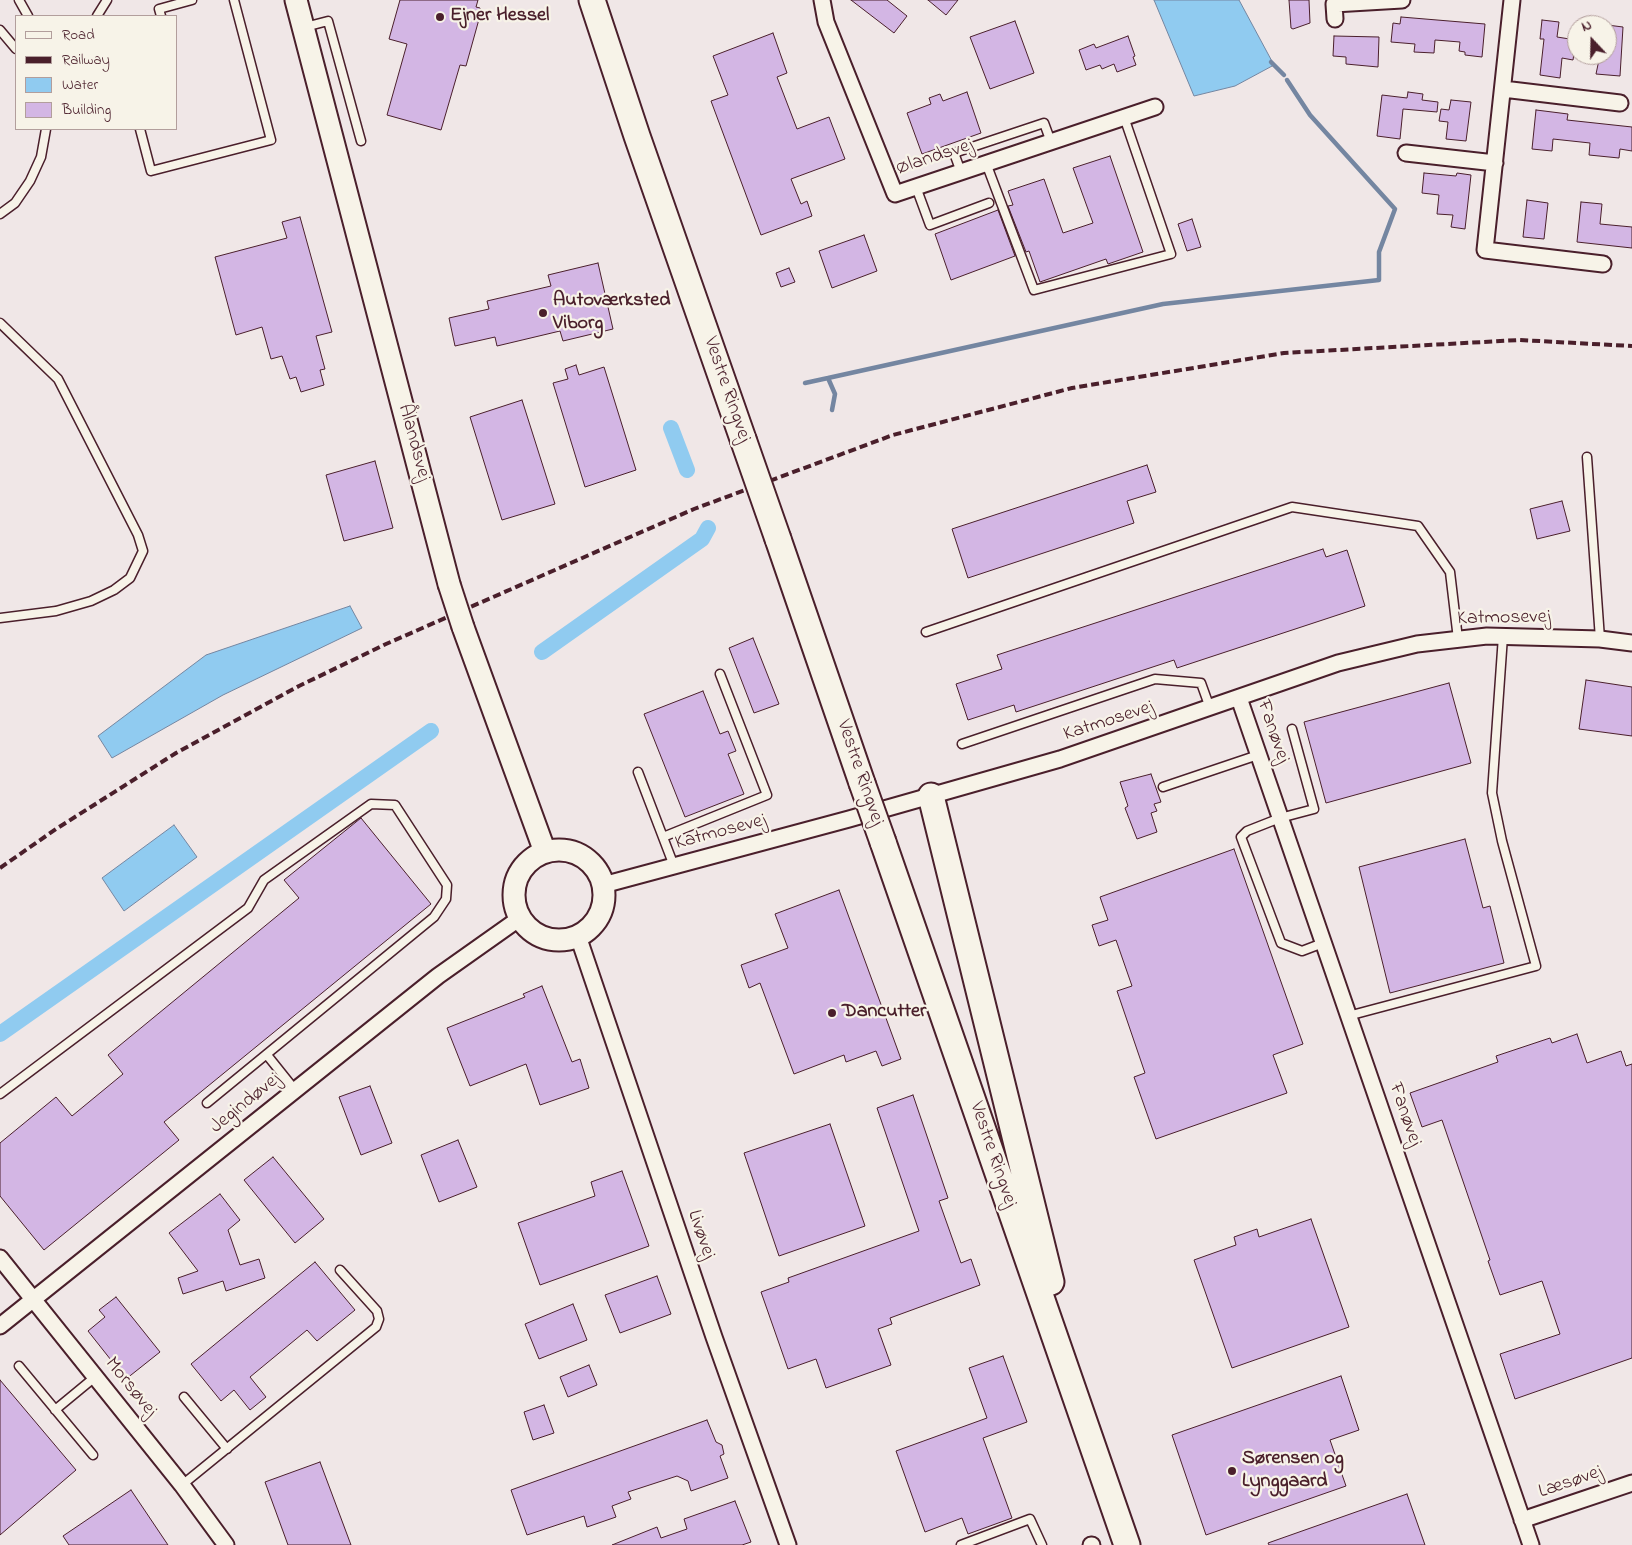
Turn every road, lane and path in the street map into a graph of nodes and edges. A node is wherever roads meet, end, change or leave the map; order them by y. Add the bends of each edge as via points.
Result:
1 (19, 0) edge
2 (107, 0) edge
3 (192, 0) edge
4 (234, 0) edge
5 (296, 0) edge
6 (592, 0) edge
7 (822, 0) edge
8 (1402, 0) edge
9 (1512, 0) edge
10 (27, 15) edge
11 (99, 15) edge
12 (161, 15) edge
13 (1335, 19) dead end
14 (304, 28) junction
15 (0, 30) edge
16 (15, 47) edge
17 (1503, 89) junction
18 (1620, 103) dead end
19 (1155, 107) dead end
20 (1124, 117) junction
21 (46, 130) edge
22 (140, 130) edge
23 (361, 141) dead end
24 (1051, 142) junction
25 (1406, 153) dead end
26 (986, 163) junction
27 (1495, 163) junction
28 (961, 172) junction
29 (916, 187) junction
30 (989, 203) dead end
31 (0, 205) edge
32 (0, 214) edge
33 (1603, 264) dead end
34 (0, 324) edge
35 (1587, 457) dead end
36 (0, 618) edge
37 (926, 632) dead end
38 (1503, 636) junction
39 (1458, 639) junction
40 (1600, 639) junction
41 (1632, 643) edge
42 (720, 674) dead end
43 (1239, 698) junction
44 (1210, 708) junction
45 (1292, 730) dead end
46 (962, 744) dead end
47 (1258, 755) junction
48 (638, 772) dead end
49 (1163, 787) dead end
50 (931, 796) junction
51 (1280, 818) junction
52 (663, 837) junction
53 (545, 852) junction
54 (674, 866) junction
55 (603, 885) junction
56 (520, 918) junction
57 (578, 936) junction
58 (1323, 943) junction
59 (1348, 1016) junction
60 (267, 1054) junction
61 (295, 1090) junction
62 (0, 1094) edge
63 (207, 1104) dead end
64 (0, 1258) edge
65 (340, 1270) dead end
66 (33, 1299) junction
67 (0, 1326) edge
68 (1058, 1347) junction
69 (19, 1366) dead end
70 (95, 1377) junction
71 (184, 1397) dead end
72 (55, 1410) junction
73 (227, 1449) junction
74 (93, 1455) dead end
75 (1632, 1483) edge
76 (182, 1485) junction
77 (1522, 1520) junction
78 (226, 1545) edge
79 (788, 1545) edge
80 (961, 1545) edge
81 (1042, 1545) edge
82 (1127, 1545) edge
83 (1531, 1545) edge

1 - 10 lane
2 - 11 lane
3 - 12 lane via 159,8
4 - 22 lane via 271,140 151,171
5 - 14 street, Ålandsvej
6 - 68 main road, Vestre Ringvej, bridge
7 - 29 street, Ølandsvej via 826,22 895,194
8 - 13 street via 1334,4
9 - 17 street
14 - 23 lane via 328,21
14 - 53 street, Ålandsvej, bridge via 449,584
15 - 16 lane
17 - 18 street
17 - 27 street
19 - 20 street, Ølandsvej
20 - 24 street, Ølandsvej
20 - 26 lane via 1172,254 1034,290
21 - 32 lane via 41,157 30,181 15,203
24 - 26 street, Ølandsvej
24 - 28 lane via 1044,123 954,153
25 - 27 street
26 - 28 street, Ølandsvej
27 - 33 street via 1486,250
28 - 29 street, Ølandsvej
29 - 30 lane via 930,225
31 - 32 lane
34 - 36 lane via 58,379 138,535 143,551 130,578 91,602 56,611
35 - 40 lane
37 - 39 lane via 1292,507 1418,526 1450,572
38 - 39 street, Katmosevej
38 - 40 street, Katmosevej
38 - 59 lane via 1492,793 1536,966
39 - 43 street, Katmosevej via 1417,644 1338,663
40 - 41 street, Katmosevej
42 - 52 lane via 767,795
43 - 44 street, Katmosevej
43 - 47 street, Fanøvej
44 - 46 lane via 1201,683 1155,679
44 - 50 street, Katmosevej via 1060,759
45 - 51 lane via 1314,809
47 - 49 lane
47 - 51 street, Fanøvej
48 - 52 lane
50 - 54 street, Katmosevej
50 - 68 main road via 1055,1300
51 - 58 street, Fanøvej
51 - 58 lane via 1247,831 1241,837 1280,943 1302,951
52 - 54 lane
53 - 55 street via 574,852 588,860
53 - 56 street via 523,867 517,879 515,906
54 - 55 street, Katmosevej
55 - 57 street via 604,900 599,915
56 - 57 street via 539,935 565,940
56 - 61 street, Jegindøvej via 438,976
57 - 79 street, Livøvej
58 - 59 street, Fanøvej
59 - 77 street, Fanøvej
60 - 61 lane
60 - 62 lane via 434,917 446,899 447,884 395,806 371,804 264,880 248,908
60 - 63 lane
61 - 66 street, Jegindøvej
64 - 66 street, Morsøvej
65 - 73 lane via 377,1311 376,1327
66 - 67 street, Jegindøvej
66 - 70 street, Morsøvej
68 - 82 main road, Vestre Ringvej
69 - 72 lane
70 - 72 lane
70 - 76 street, Morsøvej
71 - 73 lane
72 - 74 lane
73 - 76 lane
75 - 77 street, Læsøvej
76 - 78 street, Morsøvej
77 - 83 street, Fanøvej
80 - 81 lane via 1030,1519

